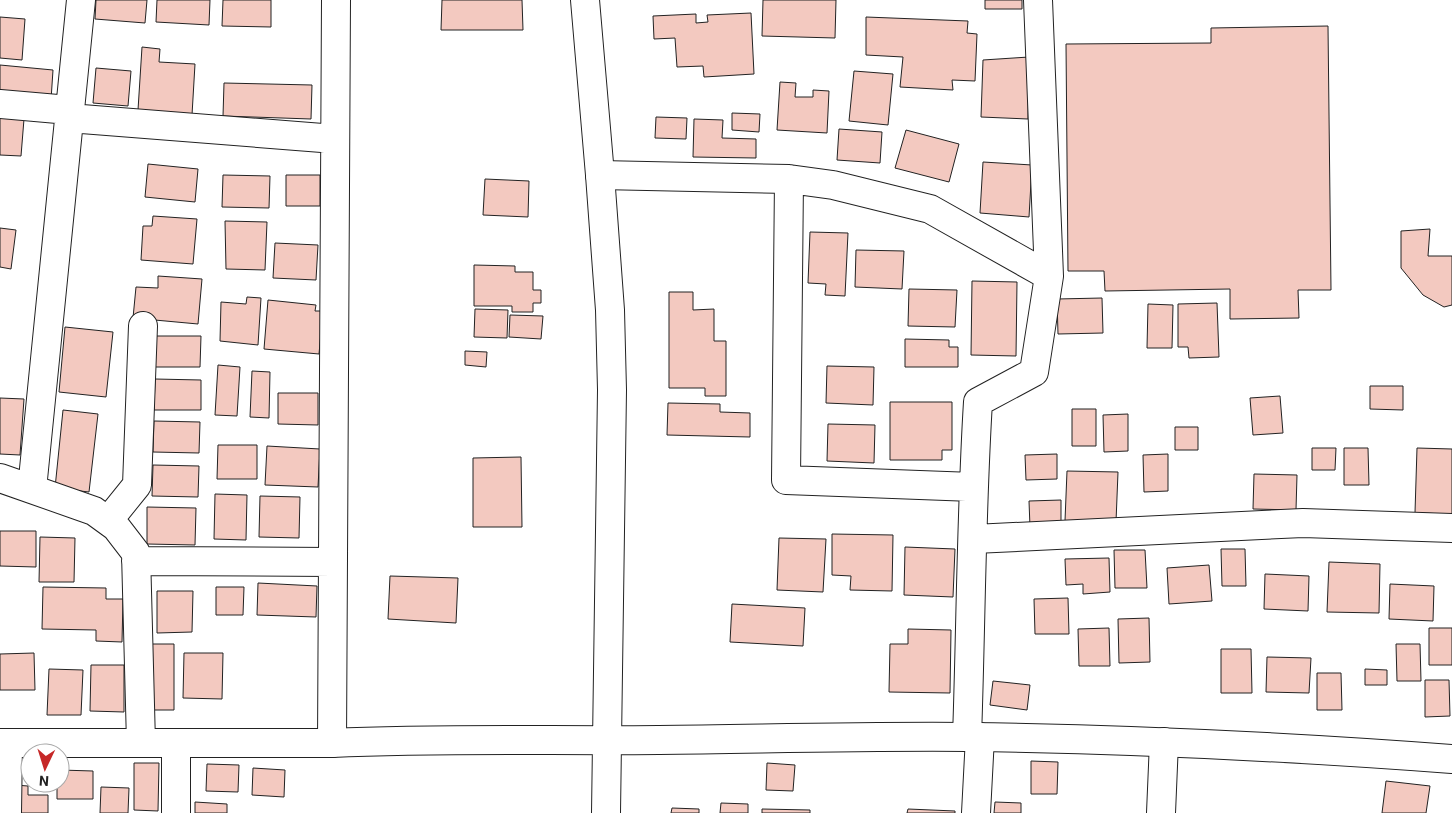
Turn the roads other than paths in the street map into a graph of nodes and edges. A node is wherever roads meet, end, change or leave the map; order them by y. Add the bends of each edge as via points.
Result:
1 (80, 0) edge
2 (336, 0) edge
3 (585, 0) edge
4 (1038, 0) edge
5 (0, 104) edge
6 (69, 114) junction
7 (335, 139) junction
8 (600, 175) junction
9 (789, 179) junction
10 (1049, 276) junction
11 (143, 326) dead end
12 (0, 478) edge
13 (973, 487) junction
14 (32, 489) junction
15 (108, 521) junction
16 (1452, 528) edge
17 (974, 539) junction
18 (136, 562) junction
19 (333, 562) junction
20 (974, 737) junction
21 (608, 741) junction
22 (1164, 742) junction
23 (4, 743) edge
24 (140, 743) junction
25 (332, 743) junction
26 (176, 744) junction
27 (1452, 759) edge
28 (7, 813) edge
29 (176, 813) edge
30 (606, 813) edge
31 (976, 813) edge
32 (1161, 813) edge

1 - 6 street
2 - 7 street
3 - 8 street
4 - 10 street
5 - 6 street
6 - 7 street
6 - 14 street
7 - 19 street
8 - 9 street
8 - 21 street via 612,390
9 - 10 street via 833,185 930,209
9 - 13 street via 786,480
10 - 13 street via 1034,372 978,402
11 - 15 street via 137,484
12 - 14 street
13 - 17 street
14 - 15 street via 94,511
15 - 18 street via 136,553
16 - 17 street via 1303,523
17 - 20 street
18 - 19 street
18 - 24 street
19 - 25 street
20 - 21 street
20 - 22 street
20 - 31 street
21 - 25 street
21 - 30 street
22 - 27 street
22 - 32 street
23 - 24 street
23 - 28 street
24 - 26 street
25 - 26 street
26 - 29 street

